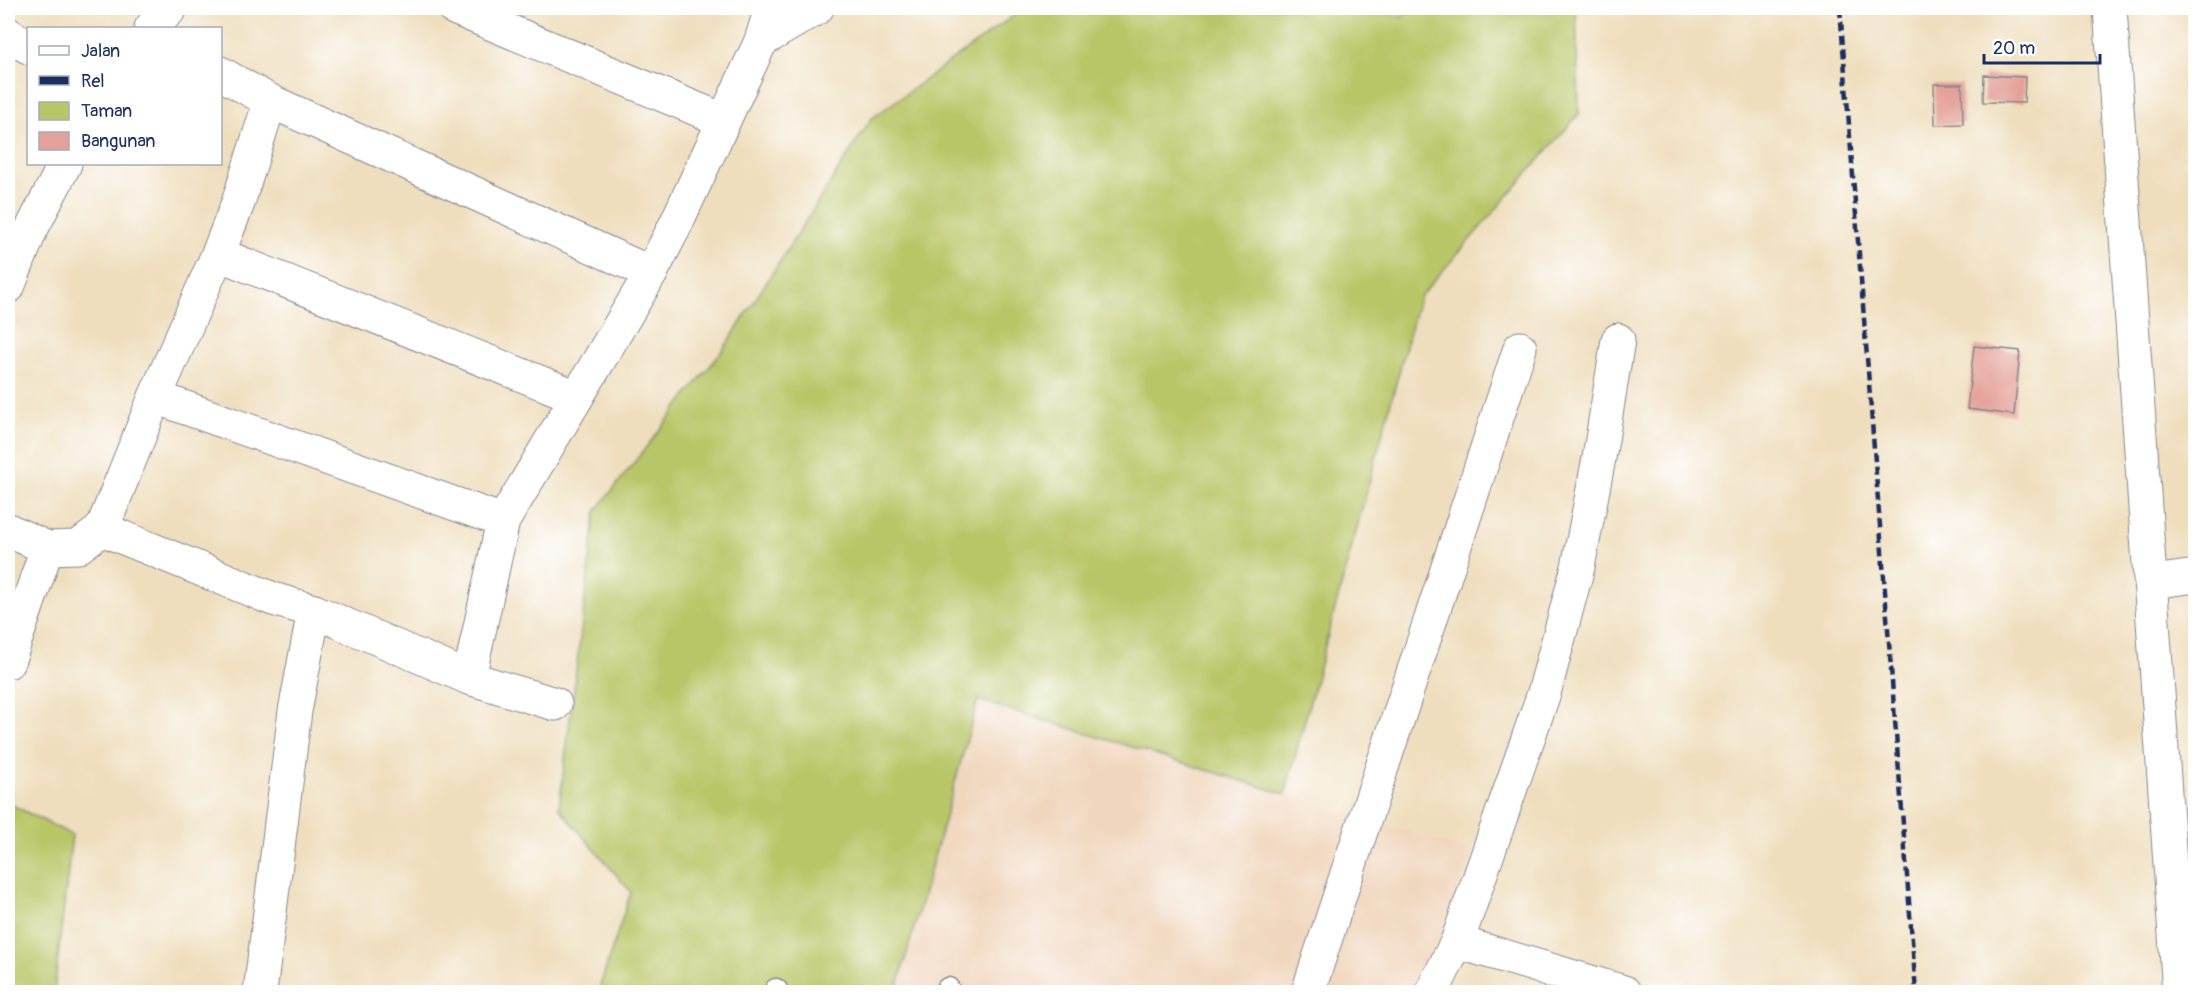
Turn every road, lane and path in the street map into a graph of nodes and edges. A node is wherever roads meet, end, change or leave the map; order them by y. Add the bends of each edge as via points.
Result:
1 (171, 8) edge
2 (454, 8) edge
3 (771, 8) edge
4 (817, 8) edge
5 (2110, 8) edge
6 (152, 27) edge
7 (8, 34) edge
8 (761, 41) junction
9 (27, 46) edge
10 (222, 74) edge
11 (270, 102) junction
12 (723, 120) junction
13 (64, 165) edge
14 (218, 254) junction
15 (651, 273) junction
16 (8, 287) edge
17 (1618, 340) dead end
18 (1520, 348) dead end
19 (154, 397) junction
20 (577, 397) junction
21 (503, 521) junction
22 (102, 529) junction
23 (8, 530) edge
24 (47, 548) junction
25 (2196, 576) edge
26 (2152, 582) junction
27 (314, 611) junction
28 (8, 662) edge
29 (469, 678) junction
30 (555, 704) dead end
31 (1457, 942) junction
32 (260, 993) edge
33 (1308, 993) edge
34 (1432, 993) edge
35 (1624, 993) edge
36 (2179, 993) edge

1 - 6 street
2 - 12 street
3 - 8 street
4 - 8 street
5 - 26 street
7 - 9 street
8 - 12 street
10 - 11 street
11 - 14 street
11 - 15 street
12 - 15 street
13 - 16 street via 30,232
14 - 19 street
14 - 20 street
15 - 20 street
17 - 31 street via 1578,567 1544,693
18 - 33 street
19 - 21 street
19 - 22 street
20 - 21 street
21 - 29 street
22 - 24 street via 78,547
22 - 27 street via 273,599
23 - 24 street
24 - 28 street
25 - 26 street
26 - 36 street
27 - 29 street
27 - 32 street via 295,711
29 - 30 street
31 - 34 street
31 - 35 street

